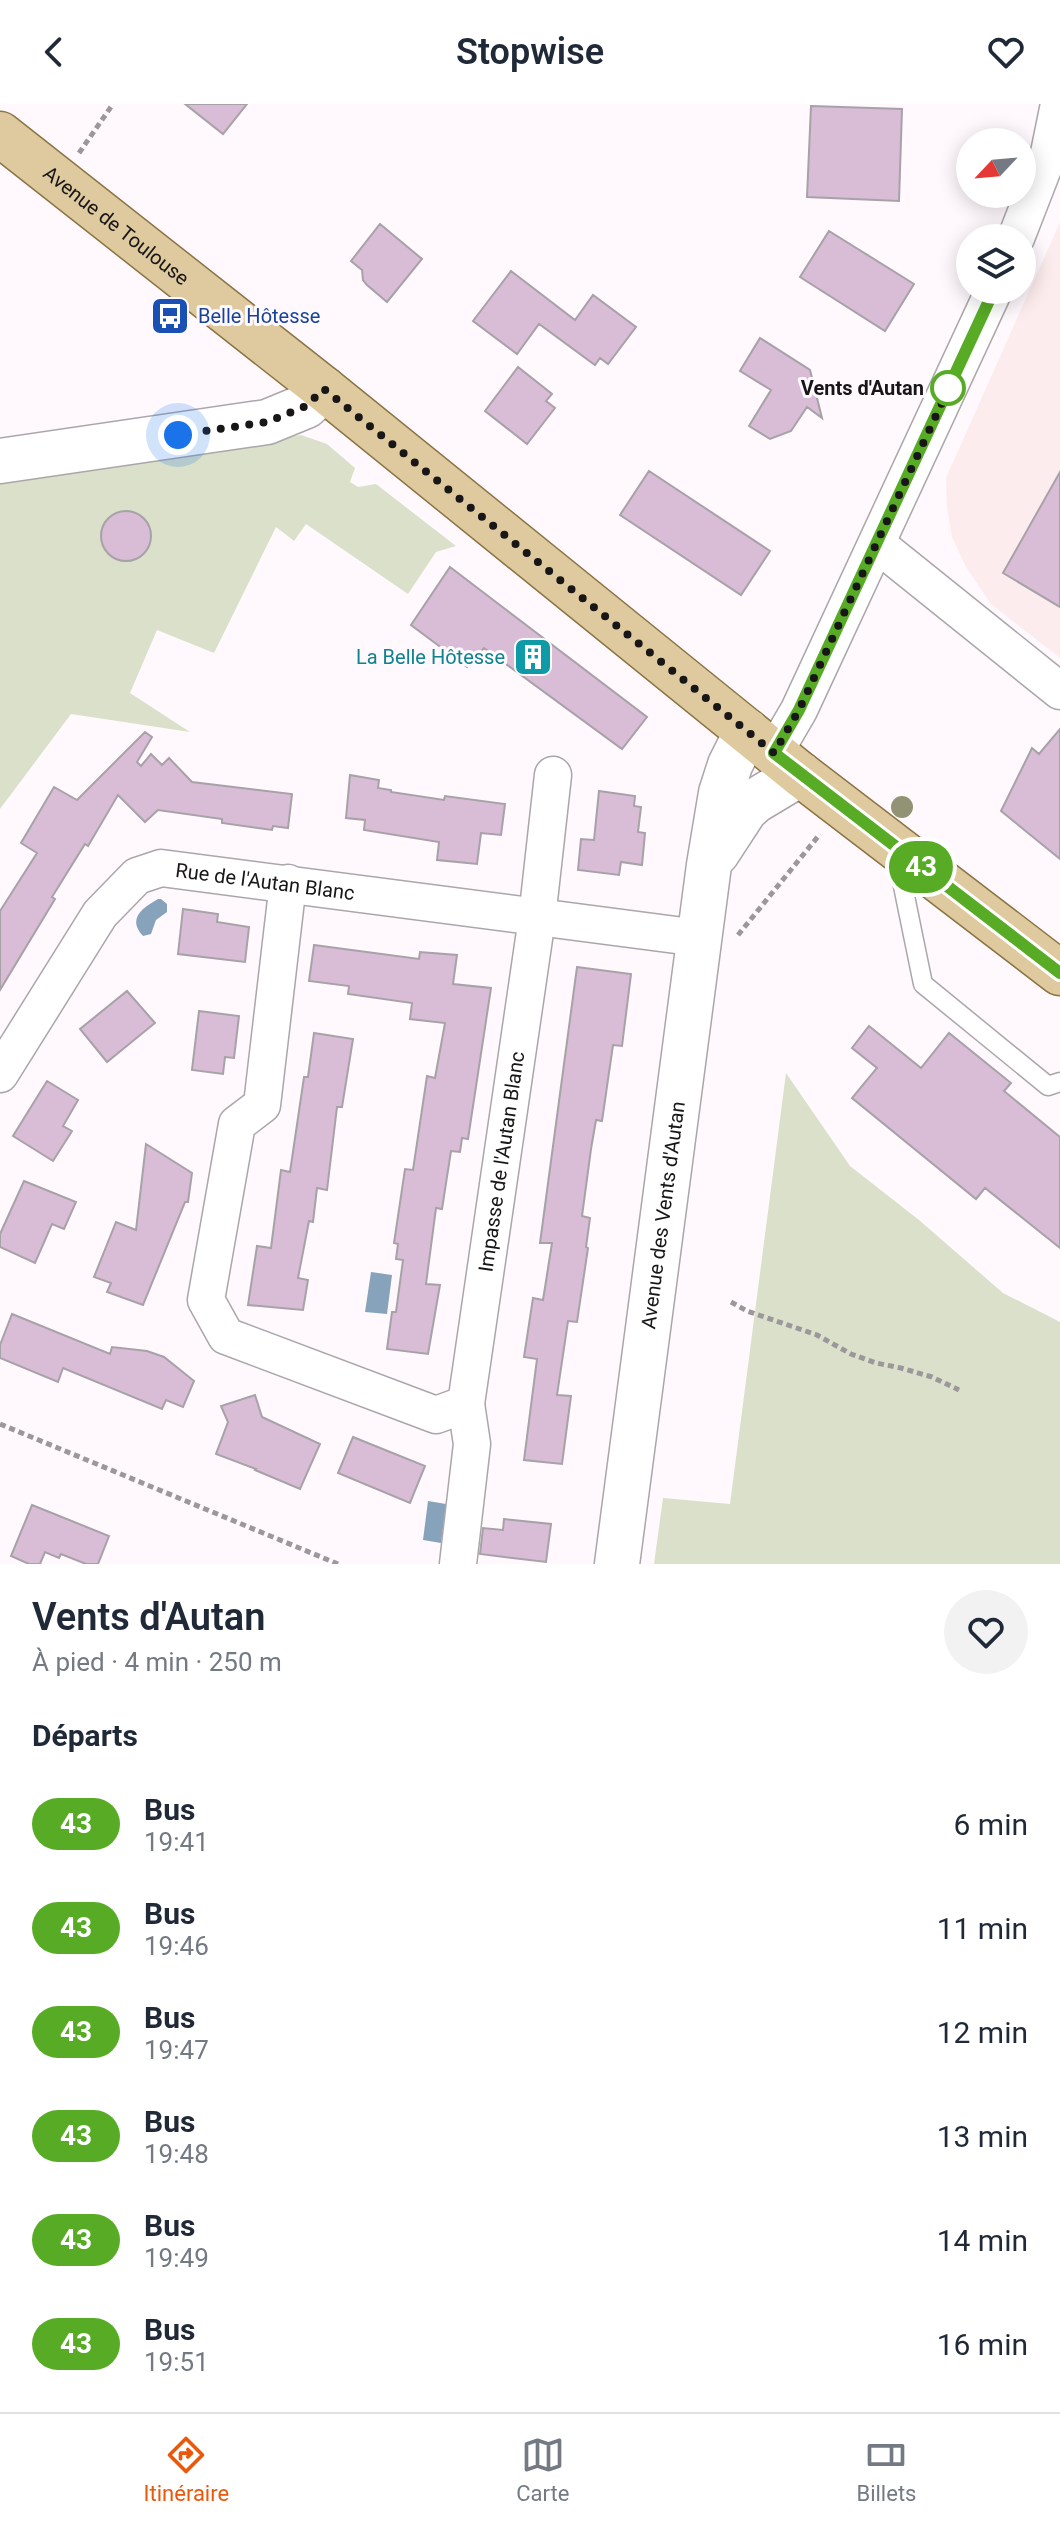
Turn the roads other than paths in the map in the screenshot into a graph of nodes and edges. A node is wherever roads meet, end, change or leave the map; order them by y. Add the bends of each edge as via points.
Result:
1 (1059, 104) edge
2 (0, 134) edge
3 (1021, 224) edge
4 (988, 304) edge
5 (324, 389) junction
6 (0, 461) edge
7 (877, 544) junction
8 (1060, 691) edge
9 (774, 753) junction
10 (553, 775) dead end
11 (895, 847) junction
12 (709, 865) junction
13 (288, 883) junction
14 (537, 918) junction
15 (718, 937) junction
16 (1060, 973) edge
17 (0, 1074) edge
18 (1060, 1082) edge
19 (466, 1404) junction
20 (458, 1564) edge
21 (617, 1564) edge

1 - 3 street via 1049,153
2 - 5 main road, Avenue de Toulouse
4 - 7 street
5 - 6 street via 306,406 267,422
5 - 9 main road, Avenue de Toulouse
7 - 8 street
7 - 9 street
9 - 11 main road, Avenue de Toulouse
9 - 12 street, Avenue des Vents d'Autan via 766,794 745,810
9 - 12 street, Avenue des Vents d'Autan via 730,765
10 - 14 street
11 - 16 main road, Avenue de Toulouse
11 - 18 lane via 923,984 1048,1086
12 - 15 street, Avenue des Vents d'Autan
13 - 14 street, Rue de l'Autan Blanc
13 - 17 street, Rue de l'Autan Blanc via 161,868 137,876 100,914
13 - 19 street via 262,1105 237,1124 206,1300 226,1336 436,1415
14 - 15 street, Rue de l'Autan Blanc
14 - 19 street, Impasse de l'Autan Blanc
15 - 21 street, Avenue des Vents d'Autan
19 - 20 street, Impasse de l'Autan Blanc via 472,1444

